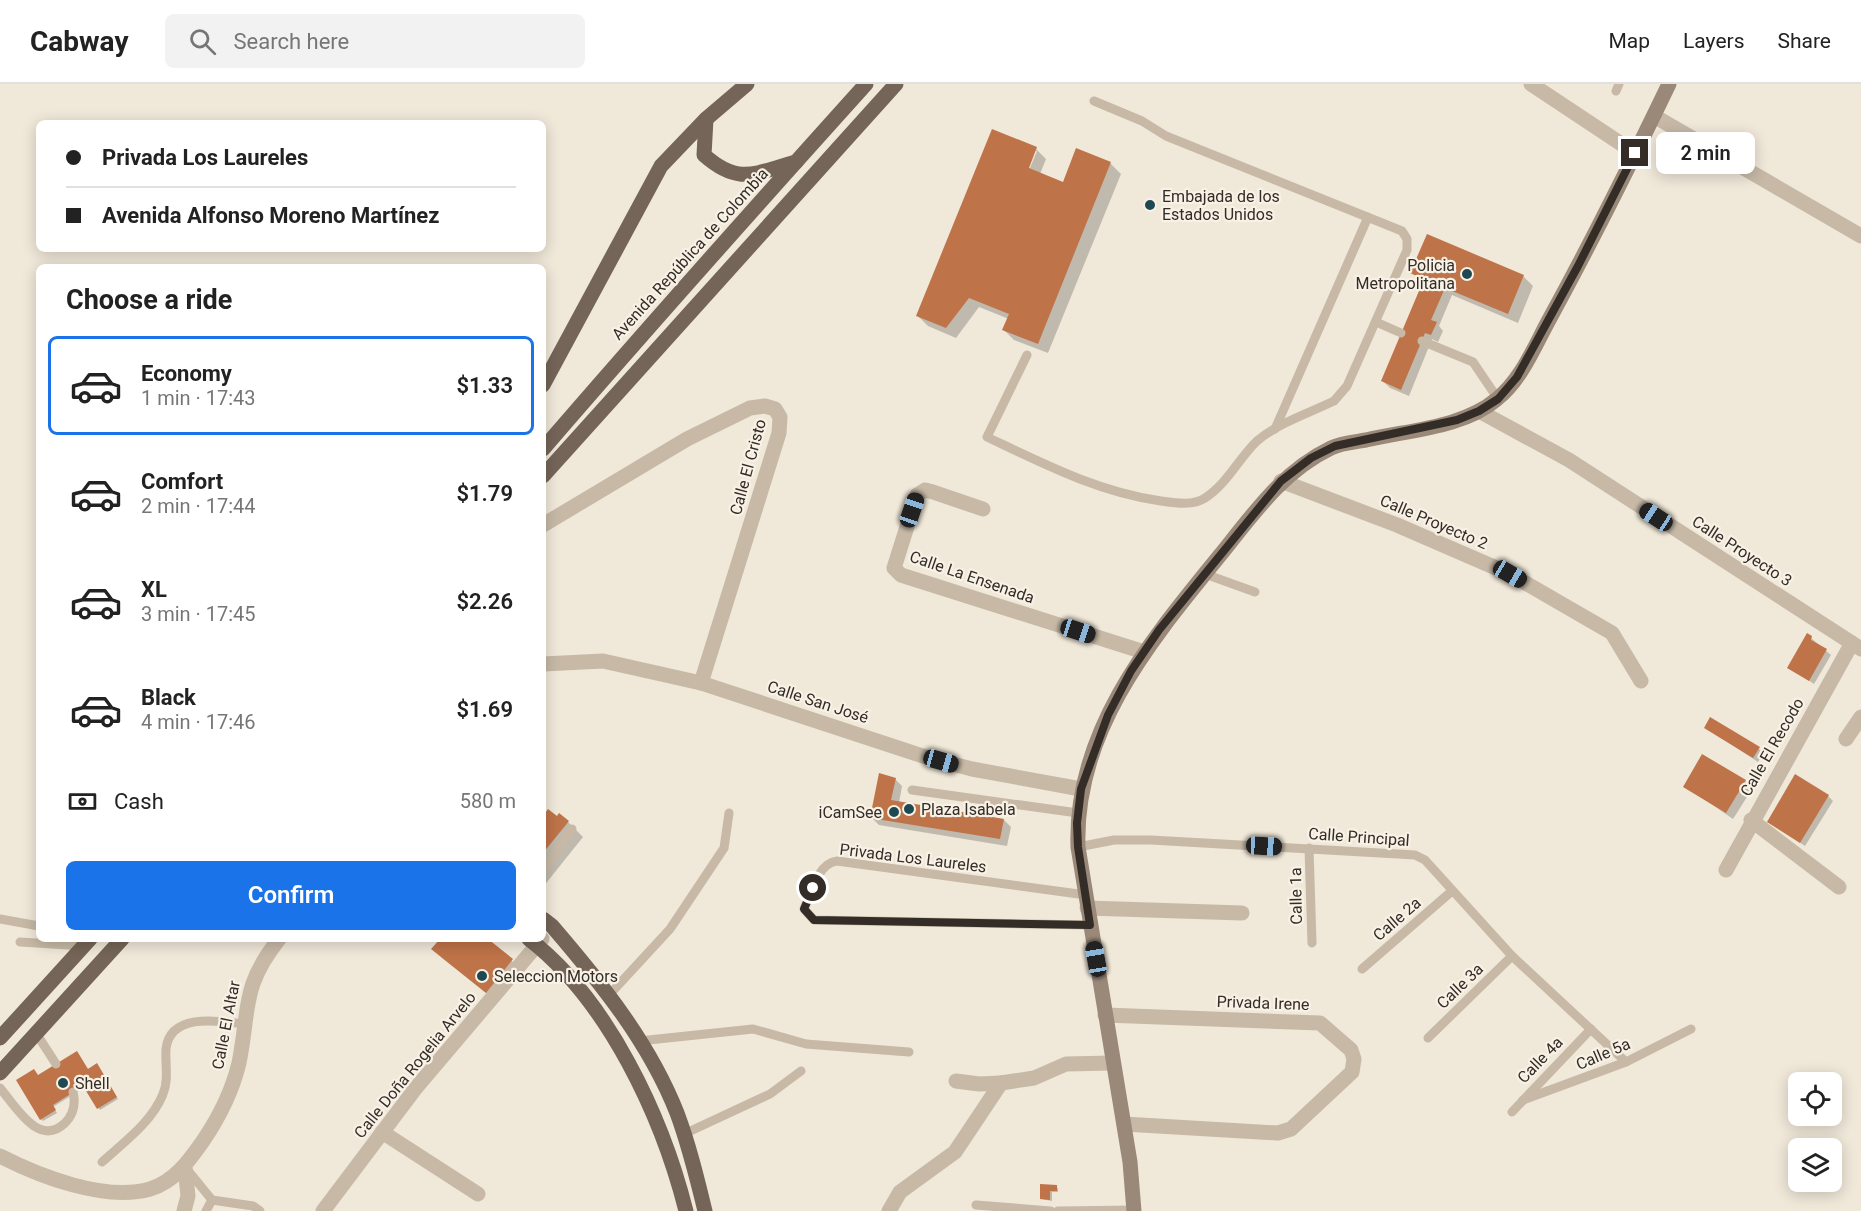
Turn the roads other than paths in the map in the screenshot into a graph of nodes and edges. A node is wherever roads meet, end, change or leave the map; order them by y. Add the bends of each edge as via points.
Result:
1 (747, 84) edge
2 (866, 84) edge
3 (896, 84) edge
4 (1531, 84) edge
5 (1669, 84) edge
6 (1094, 100) dead end
7 (1654, 116) junction
8 (706, 119) junction
9 (1635, 153) junction
10 (796, 162) junction
11 (1368, 218) junction
12 (1861, 236) edge
13 (1376, 322) junction
14 (1401, 333) dead end
15 (1422, 341) dead end
16 (1027, 355) dead end
17 (546, 379) edge
18 (1498, 399) junction
19 (1479, 411) junction
20 (1275, 429) junction
21 (546, 446) edge
22 (546, 473) edge
23 (1281, 481) junction
24 (982, 509) dead end
25 (546, 523) edge
26 (1205, 574) junction
27 (1256, 592) dead end
28 (1856, 646) edge
29 (1144, 652) junction
30 (546, 664) edge
31 (1641, 681) dead end
32 (701, 683) junction
33 (1861, 717) edge
34 (1846, 739) dead end
35 (1081, 789) junction
36 (912, 790) dead end
37 (729, 813) dead end
38 (1078, 813) junction
39 (1751, 820) junction
40 (572, 829) dead end
41 (1078, 847) junction
42 (1310, 848) junction
43 (546, 867) edge
44 (1726, 870) dead end
45 (1839, 887) dead end
46 (1452, 891) junction
47 (1086, 902) junction
48 (1242, 913) dead end
49 (0, 919) edge
50 (36, 925) edge
51 (1090, 925) junction
52 (546, 938) edge
53 (20, 942) dead end
54 (87, 942) edge
55 (119, 942) edge
56 (277, 942) edge
57 (534, 942) edge
58 (546, 942) edge
59 (1312, 943) dead end
60 (1512, 956) junction
61 (1362, 969) dead end
62 (610, 994) junction
63 (1105, 1016) junction
64 (244, 1024) junction
65 (1591, 1029) junction
66 (1691, 1029) dead end
67 (36, 1033) junction
68 (0, 1038) edge
69 (1428, 1038) dead end
70 (639, 1041) junction
71 (909, 1052) dead end
72 (1626, 1062) junction
73 (1113, 1063) junction
74 (56, 1064) dead end
75 (801, 1071) dead end
76 (0, 1073) edge
77 (956, 1081) dead end
78 (1001, 1083) junction
79 (0, 1088) edge
80 (73, 1092) dead end
81 (1523, 1100) junction
82 (1512, 1112) dead end
83 (1124, 1124) junction
84 (382, 1132) junction
85 (684, 1134) junction
86 (0, 1156) edge
87 (102, 1162) dead end
88 (185, 1167) junction
89 (478, 1194) dead end
90 (212, 1200) junction
91 (976, 1205) dead end
92 (1134, 1210) edge
93 (184, 1211) edge
94 (206, 1211) edge
95 (218, 1211) edge
96 (260, 1211) edge
97 (324, 1211) edge
98 (686, 1211) edge
99 (705, 1211) edge
100 (889, 1211) edge
101 (1051, 1211) edge
102 (1058, 1211) edge

1 - 8 main road
2 - 10 main road, Avenida República de Colombia
3 - 22 main road
4 - 9 street
5 - 7 main road
6 - 11 lane via 1166,136
7 - 9 main road
7 - 12 street
8 - 10 main road via 704,155 718,167 740,176
8 - 17 main road via 661,166
9 - 18 main road via 1517,377
10 - 21 main road, Avenida República de Colombia
11 - 13 lane via 1402,231 1407,239 1407,250
11 - 20 lane
13 - 14 lane
13 - 20 lane via 1340,395
15 - 18 lane via 1473,362
16 - 20 lane via 987,437 1084,482 1127,496 1174,503 1204,499 1258,440
18 - 19 main road
19 - 23 main road via 1457,420 1335,446
19 - 28 street, Calle Proyecto 3 via 1569,460
23 - 26 main road
23 - 31 street, Calle Proyecto 2 via 1510,574 1612,633
24 - 29 street, Calle La Ensenada via 925,490 917,495 894,568 902,575
25 - 32 street, Calle El Cristo via 687,439 750,408 775,409 780,417 779,433
26 - 27 lane
26 - 29 main road
28 - 39 street, Calle El Recodo
29 - 35 main road via 1108,715
30 - 32 street, Calle San José via 603,662
32 - 35 street, Calle San José via 972,770
33 - 34 street
35 - 38 main road
36 - 38 lane
37 - 62 lane via 724,848 670,929
38 - 41 main road
39 - 44 street, Calle El Recodo
39 - 45 street
40 - 43 lane
41 - 42 lane, Calle Principal via 1114,840 1142,840
41 - 47 main road
42 - 46 lane, Calle Principal via 1415,855 1425,860
42 - 59 lane, Calle 1a
46 - 60 lane, Calle Principal
46 - 61 lane, Calle 2a
47 - 48 street
47 - 51 main road
47 - 51 lane, Privada Los Laureles via 837,861 823,867 804,909 814,920
49 - 50 lane
51 - 63 main road
52 - 62 main road
53 - 54 lane
54 - 68 main road
55 - 67 main road
56 - 64 street, Calle El Altar via 260,962 249,988
57 - 84 street, Calle Doña Rogelia Arvelo
58 - 98 main road via 639,1079
60 - 65 lane, Calle Principal
60 - 69 lane, Calle 3a
62 - 70 main road
63 - 73 main road
63 - 83 street, Privada Irene via 1320,1023 1351,1050 1354,1059 1352,1072 1291,1129 1278,1133
64 - 87 lane via 191,1021 176,1031 166,1046 164,1092 156,1110
64 - 88 street, Calle El Altar via 230,1094
65 - 72 lane, Calle Principal
65 - 81 lane, Calle 4a
66 - 72 lane, Calle 5a
67 - 74 lane
67 - 76 main road
70 - 71 lane via 753,1029 806,1044
70 - 85 main road via 676,1110
72 - 81 lane, Calle 5a
73 - 78 street via 1066,1064 1034,1078
73 - 83 main road
75 - 85 lane via 770,1094
77 - 78 street
78 - 100 street via 955,1152 900,1192
79 - 80 lane via 31,1126 42,1132 56,1130 67,1121 75,1103
81 - 82 lane, Calle 4a
83 - 92 main road
84 - 89 street
84 - 97 street, Calle Doña Rogelia Arvelo
85 - 99 main road
86 - 88 street, Calle El Altar via 59,1181 130,1192 150,1189
88 - 90 lane
88 - 93 street via 188,1196
90 - 94 lane
90 - 95 lane
90 - 96 lane via 253,1206
91 - 101 lane
92 - 102 lane

